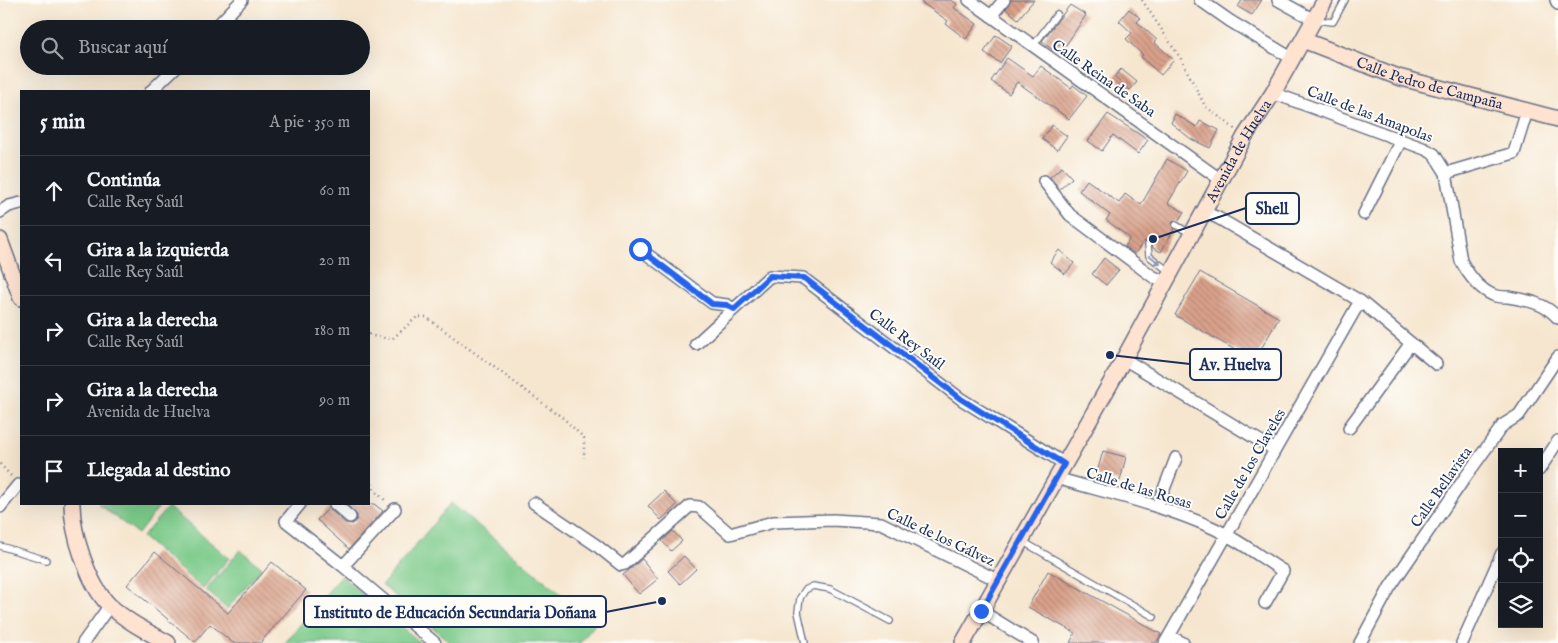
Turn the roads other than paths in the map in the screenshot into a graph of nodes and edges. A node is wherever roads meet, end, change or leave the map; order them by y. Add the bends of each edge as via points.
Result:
1 (242, 0) edge
2 (969, 0) edge
3 (1004, 0) edge
4 (1200, 0) edge
5 (1278, 0) edge
6 (1325, 0) edge
7 (1345, 0) edge
8 (1556, 0) edge
9 (1558, 4) edge
10 (1057, 14) dead end
11 (991, 16) junction
12 (223, 20) edge
13 (1314, 20) junction
14 (1303, 40) junction
15 (1033, 46) junction
16 (1293, 59) junction
17 (168, 75) edge
18 (152, 90) edge
19 (1273, 93) junction
20 (1527, 111) junction
21 (1558, 119) edge
22 (1401, 140) junction
23 (1446, 173) junction
24 (1044, 180) dead end
25 (1221, 180) junction
26 (20, 203) edge
27 (0, 212) edge
28 (1204, 212) junction
29 (1364, 214) dead end
30 (1176, 225) dead end
31 (1191, 234) junction
32 (0, 240) edge
33 (1148, 245) dead end
34 (640, 249) dead end
35 (1167, 277) junction
36 (20, 295) edge
37 (1360, 301) junction
38 (734, 309) junction
39 (1558, 318) edge
40 (1411, 343) junction
41 (696, 344) dead end
42 (1558, 357) edge
43 (1124, 359) junction
44 (1436, 364) dead end
45 (1349, 428) dead end
46 (1558, 441) edge
47 (1275, 450) junction
48 (1176, 458) dead end
49 (1064, 464) junction
50 (1543, 464) edge
51 (1056, 478) junction
52 (18, 485) road end
53 (534, 503) dead end
54 (72, 505) edge
55 (299, 505) edge
56 (336, 505) edge
57 (0, 507) edge
58 (1157, 507) junction
59 (395, 509) road end
60 (350, 517) dead end
61 (1227, 535) junction
62 (1021, 540) junction
63 (0, 546) edge
64 (46, 560) dead end
65 (1498, 561) edge
66 (343, 566) junction
67 (998, 581) junction
68 (1264, 604) dead end
69 (110, 606) junction
70 (981, 611) junction
71 (1154, 617) dead end
72 (890, 621) dead end
73 (1167, 639) edge
74 (83, 643) edge
75 (168, 643) edge
76 (434, 643) edge
77 (805, 643) edge
78 (964, 643) edge
79 (1033, 643) edge
80 (1183, 643) edge
81 (1360, 643) edge
82 (1462, 643) edge

1 - 12 street
2 - 11 street, Calle Reina de Saba
3 - 11 street
4 - 16 street
5 - 13 street
6 - 13 street, Avenida de Huelva
7 - 13 lane via 1333,22
8 - 9 street
10 - 15 lane
11 - 15 street, Calle Reina de Saba
13 - 14 street, Avenida de Huelva
14 - 16 street, Avenida de Huelva
14 - 20 street, Calle Pedro de Campaña via 1398,77
15 - 25 street, Calle Reina de Saba
16 - 19 street, Avenida de Huelva
17 - 18 street
19 - 22 street, Calle de las Amapolas
19 - 25 street, Avenida de Huelva
20 - 21 street, Calle Pedro de Campaña
20 - 23 street via 1514,153
22 - 23 street, Calle de las Amapolas via 1434,154
22 - 29 street
23 - 39 street via 1461,261 1468,273 1493,295 1529,301 1543,306
24 - 35 street via 1070,214 1152,276
25 - 28 street, Avenida de Huelva
26 - 27 street
28 - 31 street, Avenida de Huelva
28 - 37 street
30 - 31 lane
31 - 35 street, Avenida de Huelva
32 - 36 street
33 -> 35 lane via 1149,256
34 - 38 street via 712,304
35 - 43 street, Avenida de Huelva
37 - 40 street
37 - 47 street, Calle de los Claveles
38 - 41 street, Calle Rey Saúl
38 - 49 street, Calle Rey Saúl via 770,276 804,278 961,399
40 - 44 street
40 - 45 street
42 - 81 street, Calle Bellavista via 1519,415 1503,425 1464,479 1390,587
43 - 47 street
43 - 49 street, Avenida de Huelva
46 - 50 street
47 - 61 street, Calle de los Claveles
48 - 58 street
49 - 51 street, Avenida de Huelva
51 - 58 street, Calle de las Rosas
51 - 62 street, Avenida de Huelva
52 - 57 street
53 - 67 street, Calle de los Gálvez via 621,565 690,506 699,507 730,534 774,522 833,520 882,523
54 - 69 street via 77,538 100,594
55 - 66 street via 286,521
56 - 60 street
58 - 61 street, Calle de las Rosas
59 - 66 street
61 - 68 street, Calle de las Rosas via 1283,571
61 - 73 street, Calle de los Claveles
62 - 67 street, Avenida de Huelva
62 - 71 lane
63 - 64 lane
65 - 82 street
66 - 76 street
67 - 70 street, Avenida de Huelva
69 - 74 street
69 - 75 street
70 - 78 street, Avenida de Huelva
70 - 79 street
72 - 77 lane via 830,588 813,586 800,598 798,612
73 - 80 street

